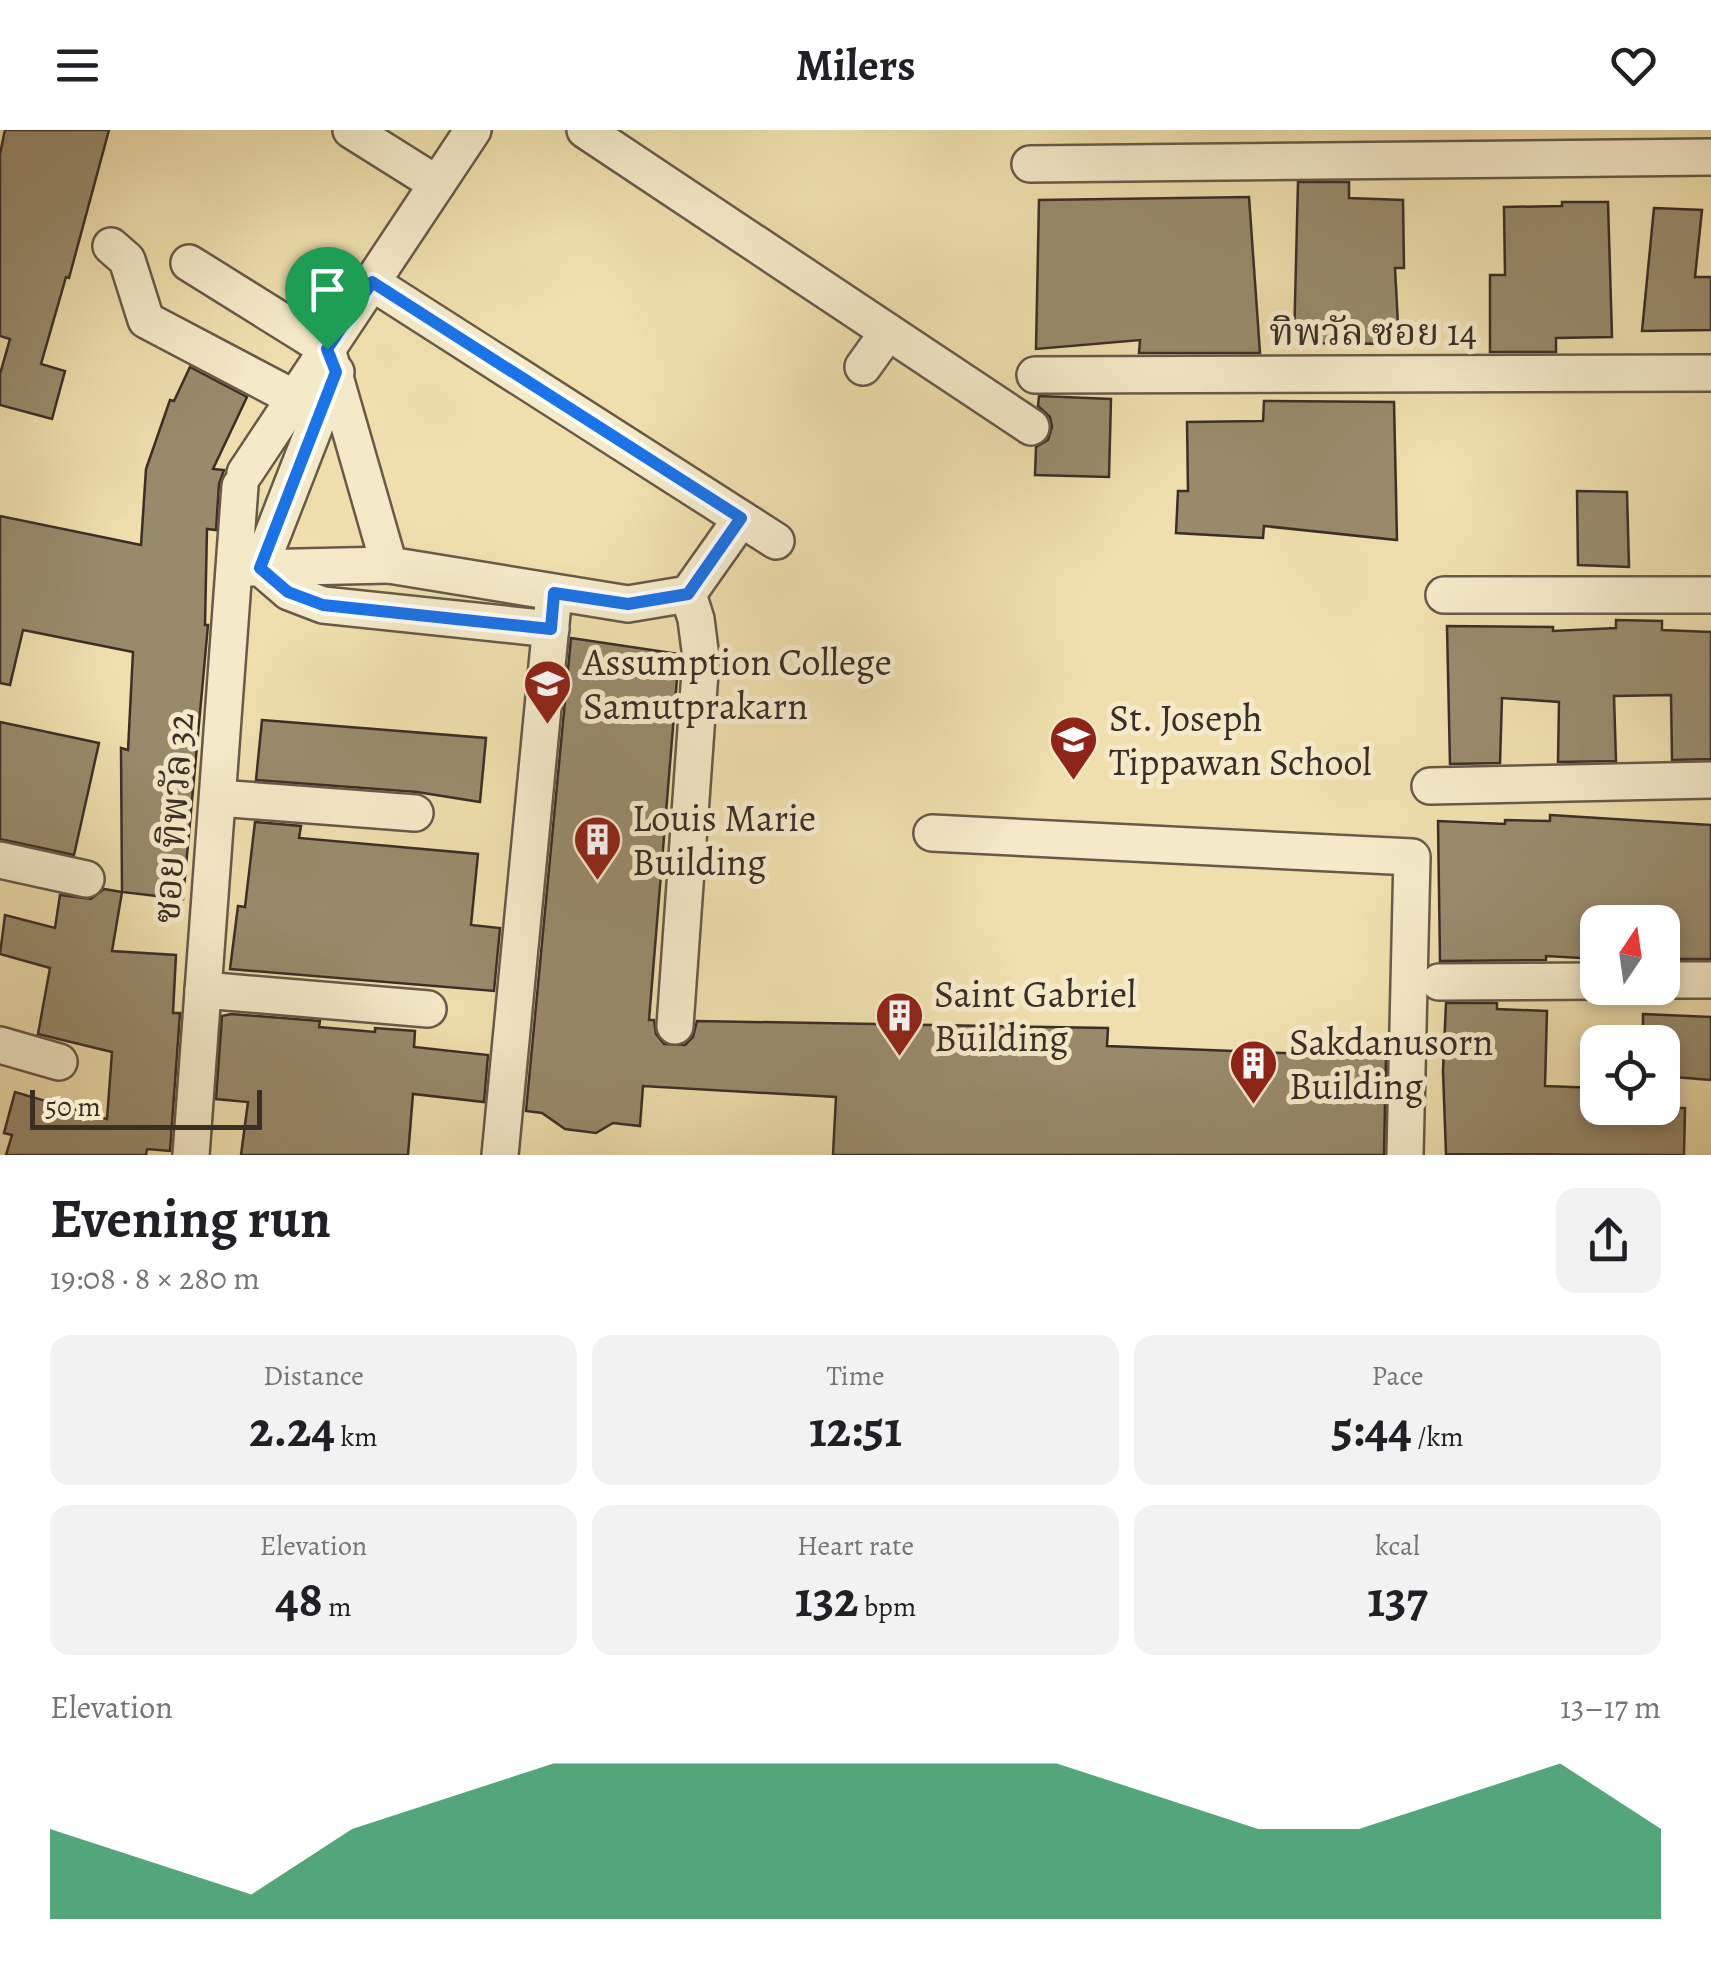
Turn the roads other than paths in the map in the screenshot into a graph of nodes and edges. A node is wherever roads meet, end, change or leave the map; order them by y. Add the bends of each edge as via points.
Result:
1 (351, 130) edge
2 (473, 130) edge
3 (585, 130) edge
4 (1711, 157) edge
5 (1030, 164) dead end
6 (437, 184) junction
7 (111, 246) dead end
8 (189, 264) dead end
9 (372, 282) junction
10 (888, 332) junction
11 (331, 361) junction
12 (863, 367) dead end
13 (1711, 373) edge
14 (1035, 375) dead end
15 (294, 398) junction
16 (1031, 428) dead end
17 (741, 518) junction
18 (776, 541) dead end
19 (389, 565) junction
20 (247, 569) junction
21 (554, 593) junction
22 (688, 594) junction
23 (1444, 595) dead end
24 (1711, 595) edge
25 (551, 629) junction
26 (1711, 780) edge
27 (1430, 786) dead end
28 (218, 798) junction
29 (415, 813) dead end
30 (932, 833) dead end
31 (0, 860) edge
32 (86, 879) dead end
33 (1580, 980) edge
34 (1680, 980) edge
35 (1711, 980) edge
36 (1439, 982) dead end
37 (203, 990) junction
38 (428, 1009) dead end
39 (675, 1026) dead end
40 (0, 1045) edge
41 (59, 1062) dead end
42 (192, 1155) edge
43 (500, 1155) edge
44 (1405, 1155) edge

1 - 6 street
2 - 6 street
3 - 10 street
4 - 5 street
6 - 9 street
7 - 15 street via 127,260 146,320
8 - 11 street
9 - 11 street
9 - 17 street
10 - 12 street
10 - 16 street
11 - 15 street
11 - 19 street
11 - 20 street
13 - 14 street, ทิพวัล ซอย 14
15 - 20 street, ซอย ทิพวัล 32 via 242,480
17 - 18 street
17 - 22 street
19 - 20 street
19 - 21 street
20 - 25 street via 323,605
20 - 28 street, ซอย ทิพวัล 32
21 - 22 street via 628,604
21 - 25 street
22 - 39 street via 701,658
23 - 24 street
25 - 43 street
26 - 27 street
28 - 29 street
28 - 37 street, ซอย ทิพวัล 32
30 - 44 street via 1412,857
31 - 32 street
33 - 36 street
34 - 35 street
37 - 38 street
37 - 42 street, ซอย ทิพวัล 32
40 - 41 street

